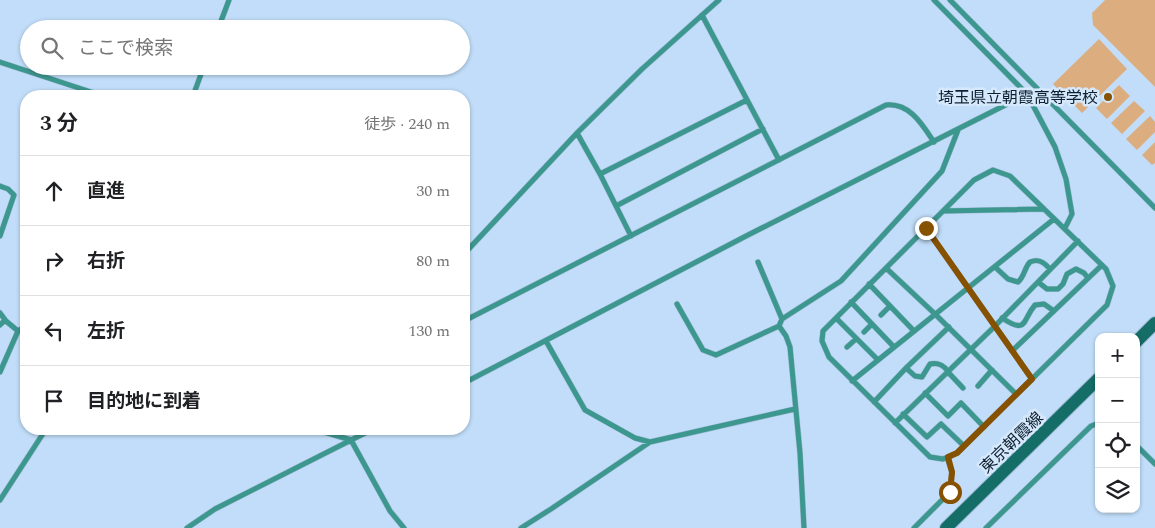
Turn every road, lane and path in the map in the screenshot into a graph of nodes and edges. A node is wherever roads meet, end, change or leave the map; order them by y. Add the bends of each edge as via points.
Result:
1 (229, 0) edge
2 (719, 0) edge
3 (934, 0) edge
4 (950, 0) edge
5 (702, 15) junction
6 (221, 20) edge
7 (0, 62) edge
8 (20, 69) edge
9 (39, 75) edge
10 (201, 75) edge
11 (1036, 89) junction
12 (85, 90) edge
13 (195, 90) edge
14 (1027, 94) junction
15 (747, 100) junction
16 (763, 129) junction
17 (958, 130) junction
18 (577, 133) junction
19 (934, 142) junction
20 (779, 160) junction
21 (600, 174) junction
22 (0, 186) edge
23 (616, 206) junction
24 (1155, 208) edge
25 (1044, 209) junction
26 (943, 212) junction
27 (1054, 219) junction
28 (926, 228) junction
29 (1065, 228) junction
30 (0, 236) edge
31 (631, 236) junction
32 (1078, 241) junction
33 (470, 248) edge
34 (758, 262) dead end
35 (1102, 265) junction
36 (995, 266) junction
37 (886, 268) junction
38 (1050, 269) junction
39 (1088, 278) junction
40 (1038, 282) junction
41 (869, 284) junction
42 (968, 288) junction
43 (851, 302) junction
44 (677, 304) dead end
45 (890, 306) junction
46 (1054, 311) junction
47 (0, 313) edge
48 (935, 314) junction
49 (881, 315) dead end
50 (470, 318) edge
51 (836, 318) junction
52 (1002, 318) junction
53 (782, 319) junction
54 (5, 320) junction
55 (1155, 323) edge
56 (872, 324) junction
57 (0, 325) edge
58 (779, 326) junction
59 (994, 326) junction
60 (949, 327) junction
61 (18, 331) joint
62 (914, 331) junction
63 (864, 332) dead end
64 (1140, 338) edge
65 (856, 339) junction
66 (546, 341) junction
67 (847, 347) dead end
68 (894, 347) junction
69 (970, 348) junction
70 (1012, 351) junction
71 (878, 360) junction
72 (906, 368) junction
73 (992, 370) junction
74 (947, 371) junction
75 (0, 372) edge
76 (1032, 379) junction
77 (470, 380) edge
78 (852, 381) junction
79 (1095, 382) edge
80 (978, 386) dead end
81 (963, 388) dead end
82 (925, 393) junction
83 (1016, 394) junction
84 (874, 402) junction
85 (795, 408) junction
86 (904, 414) junction
87 (895, 422) junction
88 (1095, 424) edge
89 (984, 426) junction
90 (42, 435) edge
91 (334, 435) edge
92 (361, 435) edge
93 (351, 440) junction
94 (650, 442) junction
95 (964, 446) junction
96 (1140, 449) edge
97 (948, 457) junction
98 (1155, 464) edge
99 (0, 500) edge
100 (187, 528) edge
101 (404, 528) edge
102 (521, 528) edge
103 (804, 528) edge
104 (914, 528) edge
105 (946, 528) edge
106 (986, 528) edge

1 - 6 lane
2 - 5 lane
3 - 14 lane
4 - 11 lane
5 - 15 lane
5 - 18 lane
7 - 8 lane
9 - 12 lane
10 - 13 lane
11 - 14 lane
11 - 24 lane
14 - 17 lane
14 - 29 lane via 1055,147 1066,179 1072,214
15 - 16 lane
15 - 21 lane
16 - 20 lane
16 - 23 lane
17 - 19 lane
17 - 53 lane via 942,171 840,281
18 - 21 lane
18 - 33 lane
19 - 20 lane via 919,119 894,104 886,105
19 - 66 lane
20 - 31 lane
21 - 23 lane
22 - 30 lane via 14,195
23 - 31 lane
25 - 26 lane
25 - 26 lane via 1010,176 993,170 974,180
25 - 27 lane
26 - 28 lane
27 - 29 lane
27 - 36 lane
28 - 37 lane
28 - 42 lane
29 - 32 lane
31 - 50 lane
32 - 35 lane
32 - 38 lane
34 - 53 lane
35 - 39 lane
35 - 76 lane via 1113,286 1107,304
36 - 38 lane via 1008,279 1018,282 1030,262 1038,260
36 - 42 lane
37 - 41 lane
37 - 48 lane
38 - 40 lane
39 - 40 lane via 1076,269 1066,274 1058,289 1047,289
39 - 46 lane
40 - 52 lane
41 - 43 lane
41 - 45 lane
42 - 48 lane
42 - 59 lane
43 - 51 lane
43 - 56 lane
44 - 58 lane via 703,350 716,355
45 - 49 lane
45 - 62 lane
46 - 52 lane via 1044,304 1034,305 1026,322 1019,326
46 - 70 lane
47 - 54 lane
48 - 60 lane
48 - 62 lane
51 - 65 lane
51 - 78 lane via 823,331 822,341 828,357
52 - 59 lane
53 - 58 lane
54 - 57 lane
54 - 61 lane
55 - 64 main road
56 - 63 lane
56 - 68 lane
58 - 85 lane via 790,347
59 - 69 lane
59 - 70 lane
60 - 69 lane
60 - 72 lane
61 - 75 lane
62 - 68 lane
65 - 67 lane
65 - 71 lane
66 - 77 lane
66 - 94 lane via 585,410 635,438
68 - 71 lane
69 - 73 lane
69 - 74 lane
70 - 76 lane
71 - 78 lane
72 - 74 lane via 915,376 922,377 930,364 938,363
72 - 84 lane
73 - 80 lane
73 - 83 lane
74 - 81 lane
74 - 82 lane
76 - 83 lane
78 - 84 lane
79 - 105 main road, 東京朝霞線
82 - 86 lane
82 - 89 lane via 948,416 961,403
83 - 89 lane
84 - 87 lane
85 - 94 lane
85 - 103 lane
86 - 87 lane
86 - 95 lane via 927,437 941,424
87 - 97 lane via 930,457
88 - 106 lane
89 - 95 lane
90 - 99 lane
91 - 93 lane
92 - 93 lane
93 - 100 lane via 215,509
93 - 101 lane via 390,511
94 - 102 lane
95 - 97 lane
96 - 98 lane
97 - 104 lane via 952,472 950,492

